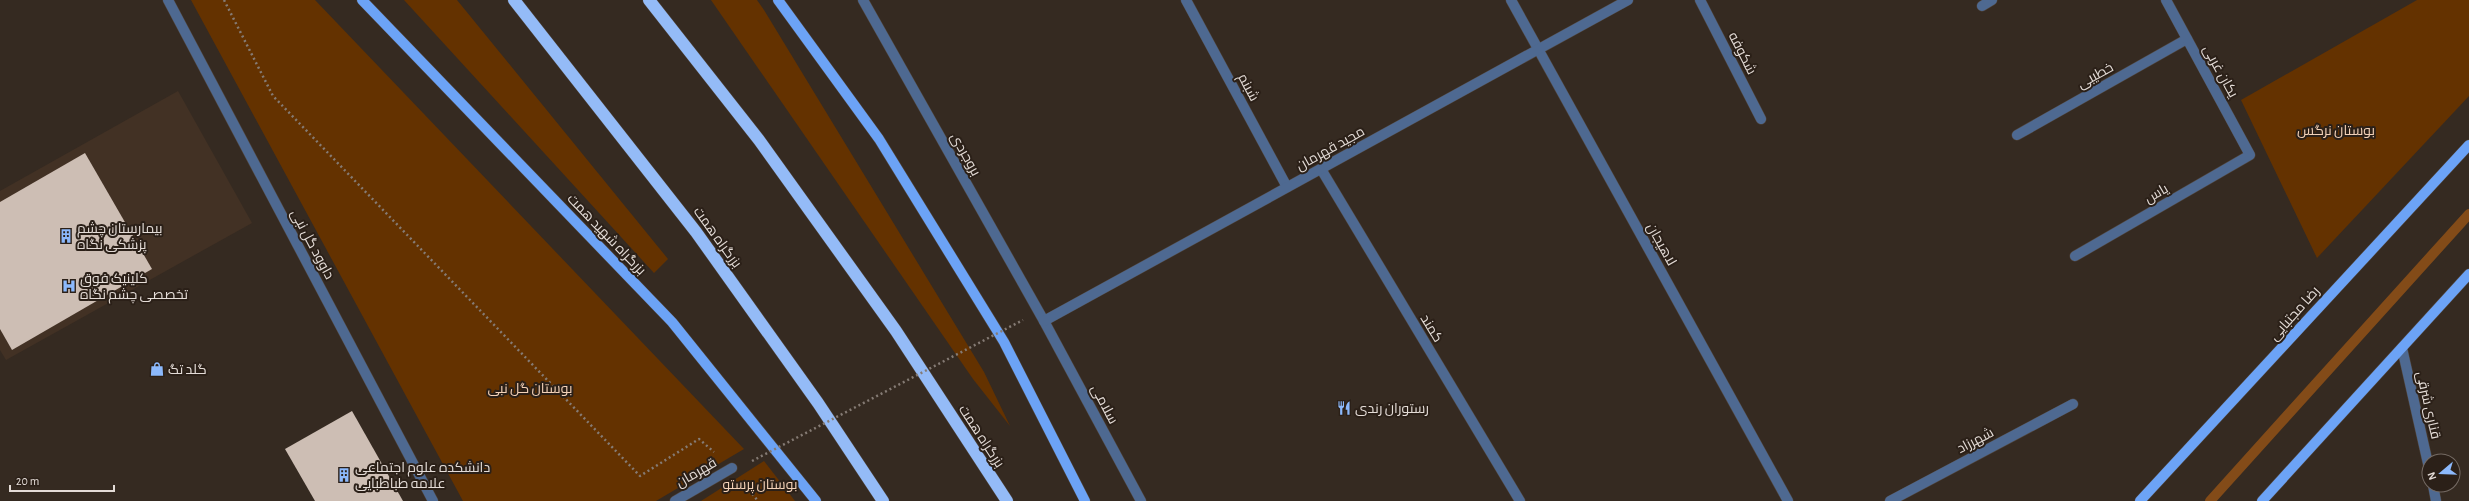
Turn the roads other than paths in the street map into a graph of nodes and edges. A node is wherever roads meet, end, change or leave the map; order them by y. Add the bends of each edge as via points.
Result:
1 (168, 0) edge
2 (362, 0) edge
3 (514, 0) edge
4 (649, 0) edge
5 (778, 0) edge
6 (863, 0) edge
7 (1186, 0) edge
8 (1511, 0) edge
9 (1628, 0) edge
10 (1700, 0) edge
11 (1992, 0) edge
12 (2166, 0) edge
13 (1982, 6) dead end
14 (2187, 39) junction
15 (1538, 50) junction
16 (1762, 118) dead end
17 (2017, 135) dead end
18 (2469, 145) edge
19 (2250, 155) joint
20 (1321, 169) junction
21 (1287, 187) junction
22 (2075, 256) dead end
23 (2469, 274) edge
24 (1044, 321) junction
25 (2402, 348) junction
26 (2073, 404) dead end
27 (2426, 453) edge
28 (732, 468) road end
29 (433, 501) edge
30 (675, 501) edge
31 (816, 501) edge
32 (883, 501) edge
33 (1007, 501) edge
34 (1085, 501) edge
35 (1141, 501) edge
36 (1520, 501) edge
37 (1788, 501) edge
38 (1890, 501) edge
39 (2140, 501) edge
40 (2262, 501) edge

1 - 29 street, داوود گل نبی
2 - 31 main road, بزرگراه شهید همت via 672,322
3 - 32 highway, بزرگراه همت via 696,232 818,403
4 - 33 highway, بزرگراه همت via 759,140 896,331
5 - 34 main road via 879,139 1004,342
6 - 24 street, بروجردی
7 - 21 street, شبنم
8 - 15 street, لاهیجان
9 - 15 street, مجید قهرمان
10 - 16 street, شکوفه
11 - 13 street
12 - 14 street, یکان غربی
14 - 17 street, خطیبی
14 - 19 street, یکان غربی
15 - 20 street, مجید قهرمان
15 - 37 street, لاهیجان
18 - 39 main road, رضا مجتبایی
19 - 22 street, یاس
20 - 21 street, مجید قهرمان
20 - 36 street, کمند
21 - 24 street, مجید قهرمان
23 - 25 main road
24 - 35 street, سلامی
25 - 27 street, قناری شرقی
25 - 40 main road
26 - 38 street, شهرزاد
28 - 30 street, قهرمان

